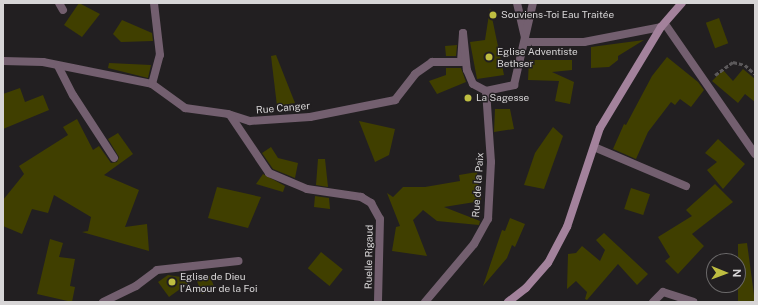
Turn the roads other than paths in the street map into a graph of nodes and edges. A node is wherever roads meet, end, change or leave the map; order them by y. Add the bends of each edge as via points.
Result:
1 (154, 3) edge
2 (517, 3) edge
3 (533, 3) edge
4 (682, 3) edge
5 (663, 26) junction
6 (526, 42) junction
7 (3, 61) edge
8 (58, 66) junction
9 (152, 84) junction
10 (486, 91) junction
11 (228, 114) junction
12 (594, 147) junction
13 (755, 154) edge
14 (114, 158) dead end
15 (686, 186) dead end
16 (239, 261) dead end
17 (103, 302) edge
18 (378, 302) edge
19 (426, 302) edge
20 (508, 302) edge
21 (653, 302) edge
22 (693, 302) edge

1 - 9 street via 160,55
2 - 6 street
3 - 6 street
4 - 5 street
5 - 6 street via 584,42
5 - 12 street via 600,128
5 - 13 street via 707,81
6 - 10 street via 514,85
7 - 8 street, Rue Canger via 44,62
8 - 9 street, Rue Canger
8 - 14 street via 73,95
9 - 11 street, Rue Canger via 185,108
10 - 11 street, Rue Canger via 473,84 470,77 463,33 461,62 432,62 415,74 395,100 310,117 250,121
10 - 19 street, Rue de la Paix via 491,162 488,219 474,244
11 - 18 street, Ruelle Rigaud via 269,173 307,189 361,197 371,203 380,219
12 - 15 street
12 - 20 street via 567,227 548,263 526,288
16 - 17 street via 157,270 136,286
21 - 22 street via 663,292

